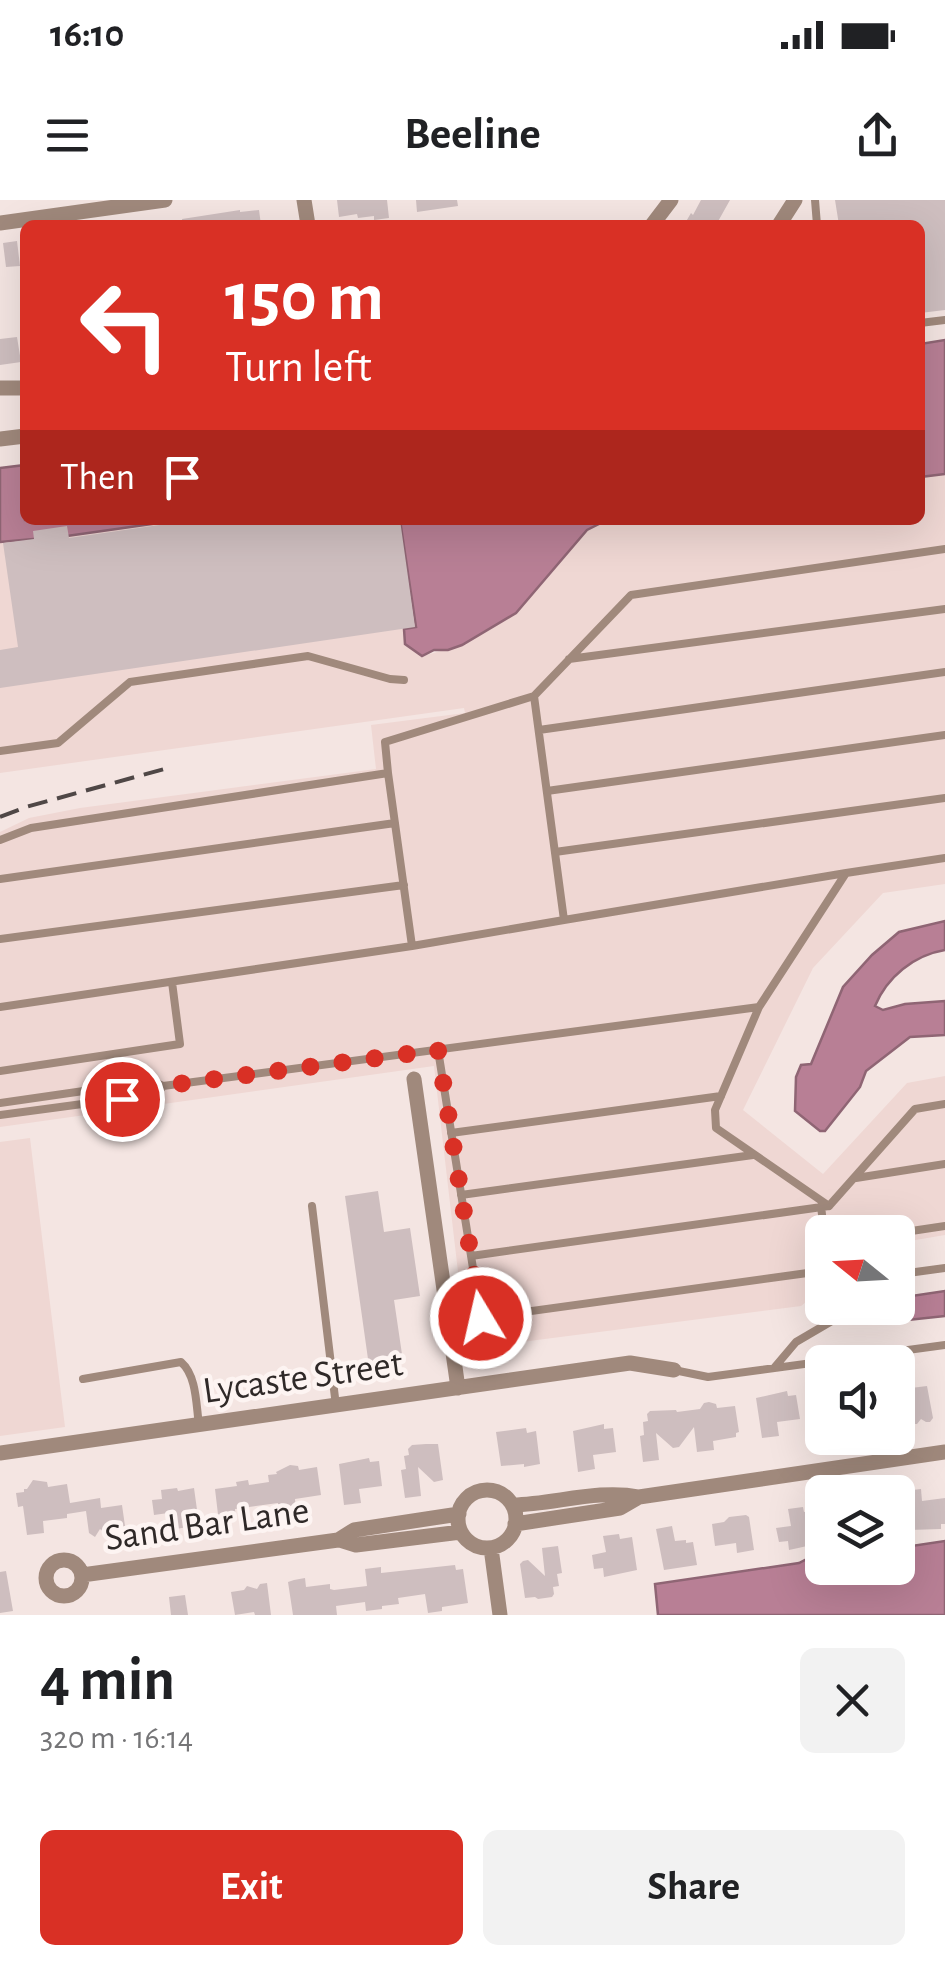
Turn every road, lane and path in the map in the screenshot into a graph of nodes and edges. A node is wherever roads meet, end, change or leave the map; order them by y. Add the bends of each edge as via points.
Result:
1 (165, 200) edge
2 (22, 220) edge
3 (945, 550) edge
4 (945, 609) edge
5 (570, 659) junction
6 (945, 672) edge
7 (404, 680) dead end
8 (534, 696) junction
9 (538, 730) junction
10 (945, 734) edge
11 (0, 751) edge
12 (388, 774) junction
13 (547, 791) junction
14 (945, 798) edge
15 (395, 823) junction
16 (0, 840) edge
17 (555, 852) junction
18 (945, 858) edge
19 (846, 873) junction
20 (0, 879) edge
21 (404, 886) junction
22 (564, 920) junction
23 (0, 939) edge
24 (412, 946) junction
25 (172, 982) junction
26 (0, 1006) edge
27 (759, 1007) junction
28 (438, 1050) junction
29 (0, 1071) edge
30 (414, 1080) dead end
31 (162, 1086) junction
32 (721, 1096) junction
33 (0, 1102) edge
34 (945, 1104) edge
35 (0, 1115) edge
36 (451, 1133) junction
37 (753, 1155) junction
38 (945, 1164) edge
39 (854, 1178) junction
40 (461, 1195) junction
41 (312, 1206) dead end
42 (825, 1206) junction
43 (825, 1215) edge
44 (945, 1226) edge
45 (915, 1231) edge
46 (471, 1256) junction
47 (945, 1268) edge
48 (915, 1272) edge
49 (805, 1274) edge
50 (825, 1325) edge
51 (945, 1344) edge
52 (774, 1368) junction
53 (674, 1370) joint
54 (83, 1379) dead end
55 (458, 1388) junction
56 (336, 1406) junction
57 (200, 1425) junction
58 (945, 1452) edge
59 (0, 1453) edge
60 (639, 1497) junction
61 (513, 1505) junction
62 (458, 1514) junction
63 (516, 1524) junction
64 (461, 1532) junction
65 (340, 1540) junction
66 (491, 1548) junction
67 (82, 1575) dead end
68 (500, 1615) edge

1 - 2 street
3 - 5 lane via 632,595
4 - 5 lane
5 - 8 lane
6 - 9 lane
7 - 11 lane via 308,656 130,682 58,743
8 - 9 lane
8 - 12 lane via 385,742
9 - 13 lane
10 - 13 lane
12 - 15 lane
12 - 16 lane via 31,828
13 - 17 lane
14 - 17 lane
15 - 20 lane
15 - 21 lane
17 - 22 lane
18 - 19 lane
19 - 22 lane
19 - 27 lane
21 - 23 lane
21 - 24 lane
22 - 24 lane
24 - 25 lane
25 - 26 lane
25 - 29 lane via 180,1044
27 - 28 lane
27 - 32 lane
28 - 31 lane
28 - 36 lane
30 - 55 street
31 - 33 lane via 153,1081
31 - 35 lane via 157,1094
32 - 36 lane
32 - 37 lane via 716,1128
34 - 39 lane via 915,1109
36 - 40 lane
37 - 40 lane
37 - 42 lane
38 - 39 lane
39 - 42 lane
40 - 46 lane
41 - 56 lane
42 - 43 lane
42 - 46 lane
44 - 45 lane
46 - 49 lane via 481,1318
47 - 48 lane
50 - 52 lane via 796,1342
51 - 52 lane
52 - 53 lane via 708,1377
53 - 55 street, Lycaste Street via 630,1364
54 - 57 lane via 181,1362
55 - 56 street, Lycaste Street
56 - 57 street, Lycaste Street
57 - 59 street, Lycaste Street
58 - 60 street
60 - 61 street via 618,1493
60 - 63 street via 620,1508
61 - 62 street via 500,1492 486,1490 472,1494
61 - 63 street
62 - 64 street
62 - 65 street, Sand Bar Lane via 354,1530
63 - 66 street
64 - 65 street, Sand Bar Lane via 356,1546
64 - 66 street via 469,1542
65 - 67 street, Sand Bar Lane
66 - 68 street

